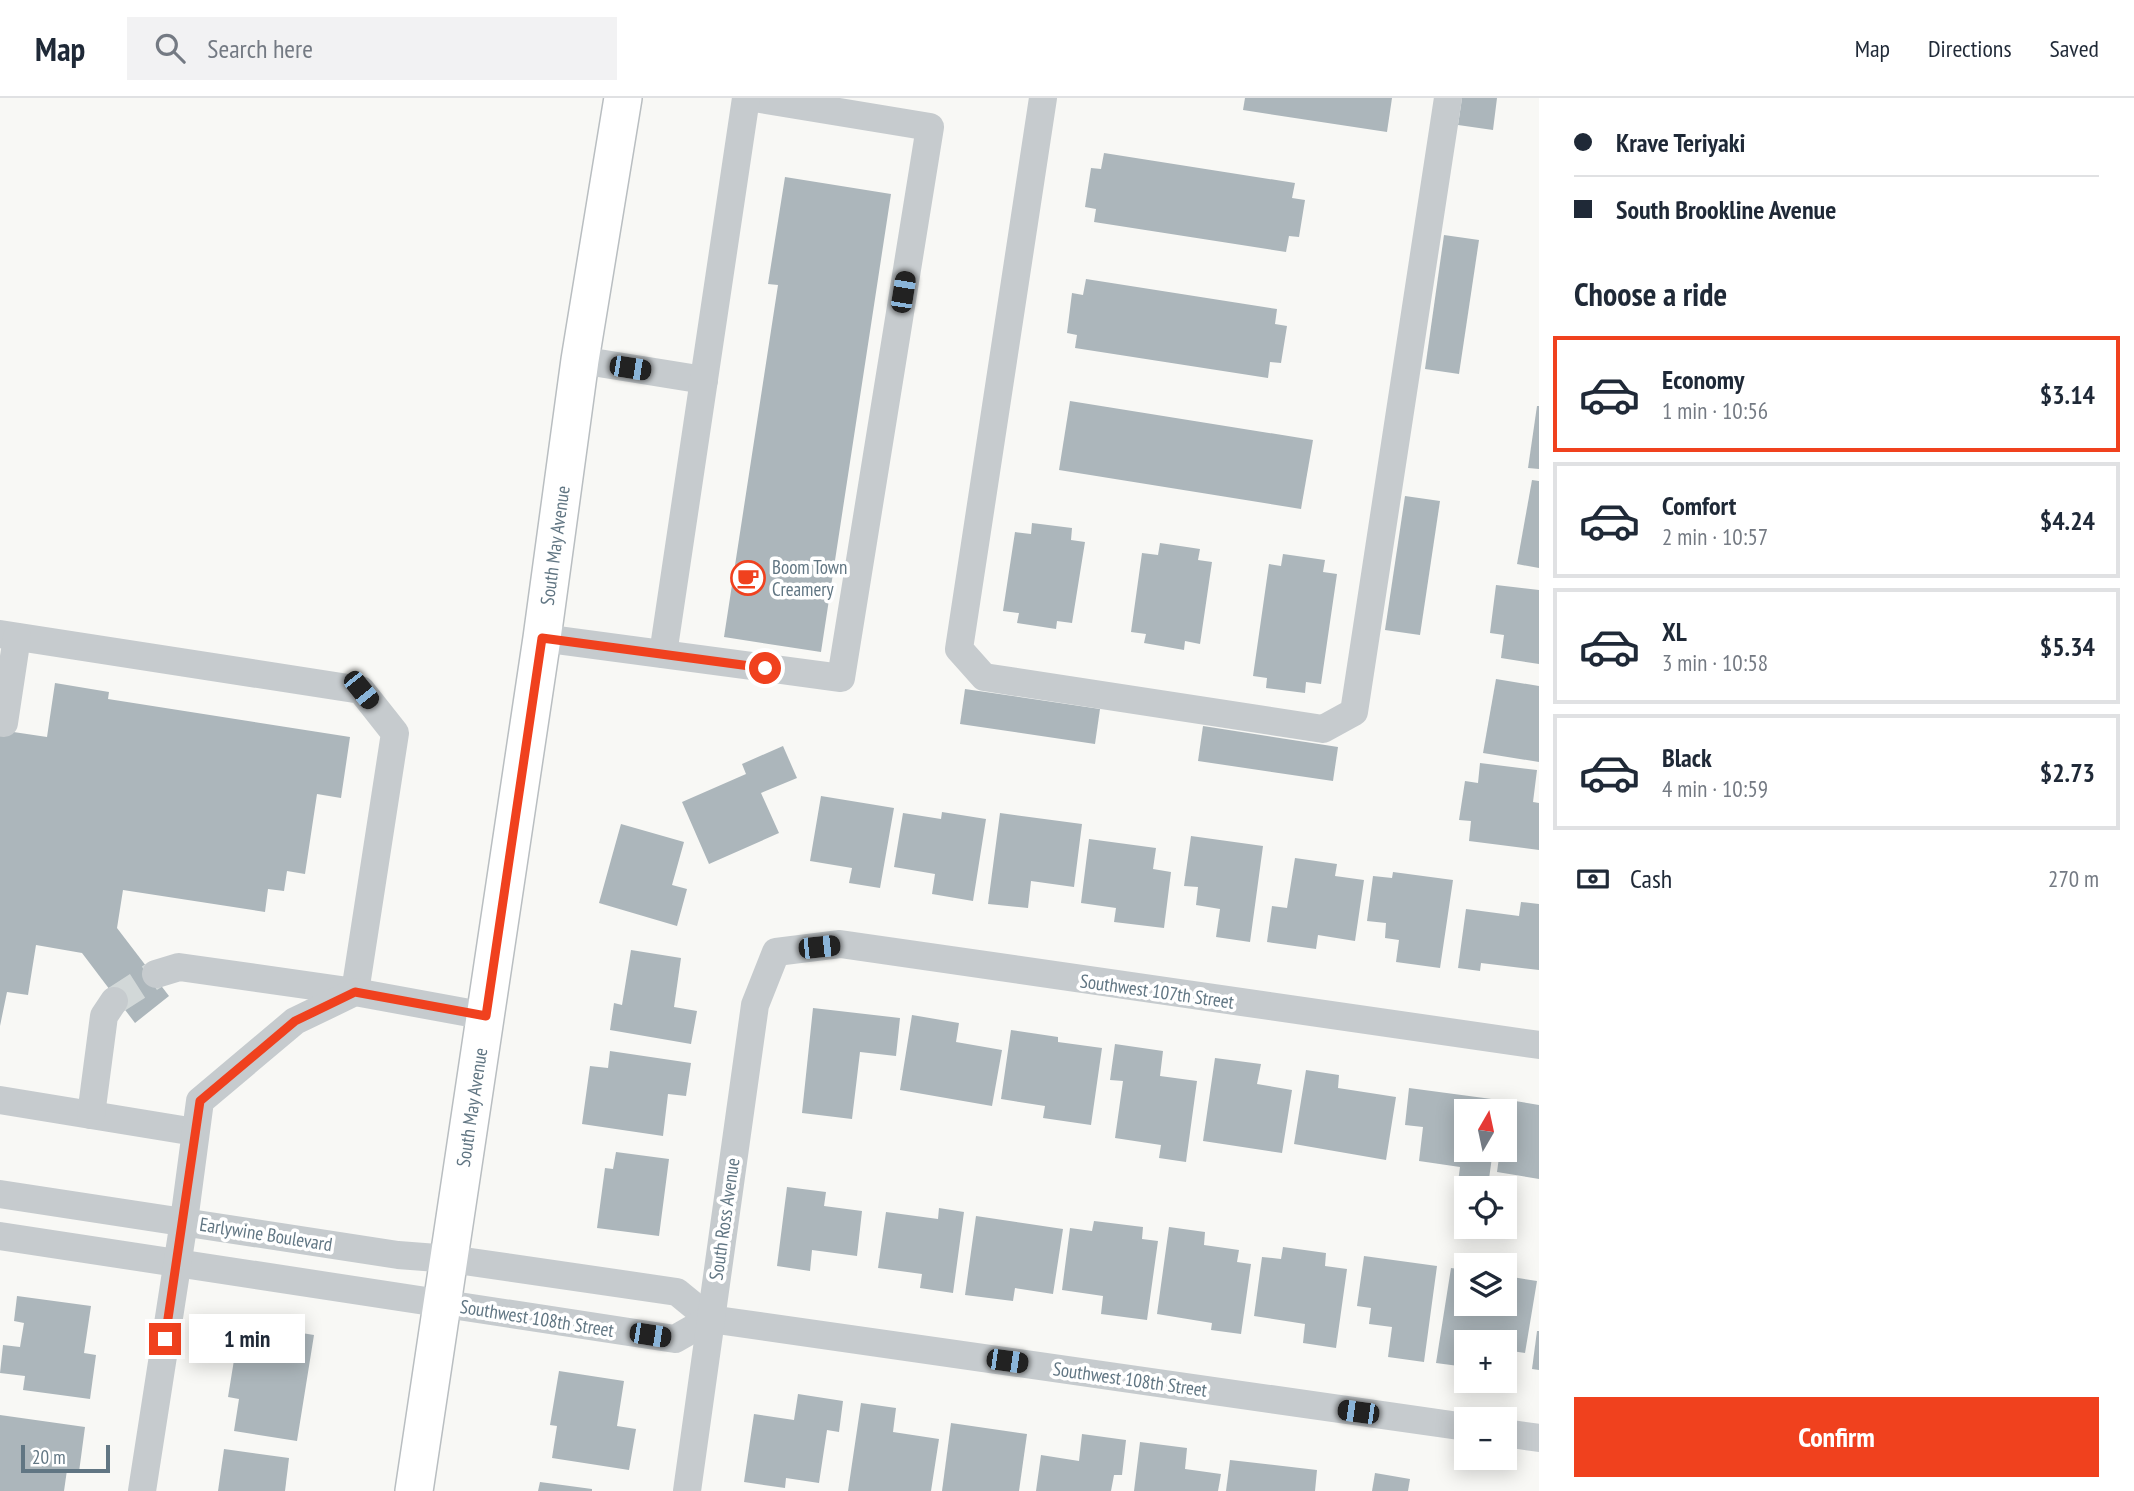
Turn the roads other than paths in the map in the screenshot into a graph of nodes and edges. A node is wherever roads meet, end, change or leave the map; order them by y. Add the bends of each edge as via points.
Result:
1 (622, 98) edge
2 (746, 98) edge
3 (754, 98) edge
4 (1043, 98) edge
5 (1448, 98) edge
6 (580, 360) junction
7 (704, 380) junction
8 (9, 635) edge
9 (542, 638) junction
10 (663, 654) junction
11 (4, 723) dead end
12 (776, 951) joint
13 (156, 974) tunnel mouth
14 (355, 992) junction
15 (114, 1001) tunnel mouth
16 (486, 1016) junction
17 (1539, 1045) edge
18 (0, 1100) edge
19 (91, 1115) junction
20 (195, 1132) junction
21 (0, 1194) edge
22 (184, 1221) junction
23 (0, 1236) edge
24 (450, 1259) junction
25 (177, 1263) junction
26 (442, 1303) junction
27 (710, 1319) junction
28 (1454, 1425) edge
29 (1517, 1435) edge
30 (1539, 1438) edge
31 (142, 1491) edge
32 (414, 1491) edge
33 (687, 1491) edge

1 - 6 main road, South May Avenue
2 - 7 street
3 - 10 street via 930,127 841,678
4 - 5 street via 959,649 984,677 1323,729 1354,712
6 - 7 street
6 - 9 main road, South May Avenue
7 - 10 street
8 - 11 street
8 - 14 street via 361,690 395,733
9 - 10 street
9 - 16 main road, South May Avenue
12 - 17 street, Southwest 107th Street via 840,944
12 - 27 street, South Ross Avenue via 755,1005
13 - 14 street via 179,967
14 - 16 street
14 - 20 street via 295,1021 200,1101
15 - 19 street via 104,1016
16 - 24 main road, South May Avenue
18 - 19 street
19 - 20 street
20 - 22 street
21 - 22 street, Earlywine Boulevard
22 - 24 street, Earlywine Boulevard
22 - 25 street
23 - 25 street
24 - 26 main road, South May Avenue
24 - 27 street via 677,1293
25 - 26 street
25 - 31 street
26 - 27 street, Southwest 108th Street via 675,1339
26 - 32 main road, South May Avenue
27 - 28 street, Southwest 108th Street
27 - 33 street, South Ross Avenue
29 - 30 street

